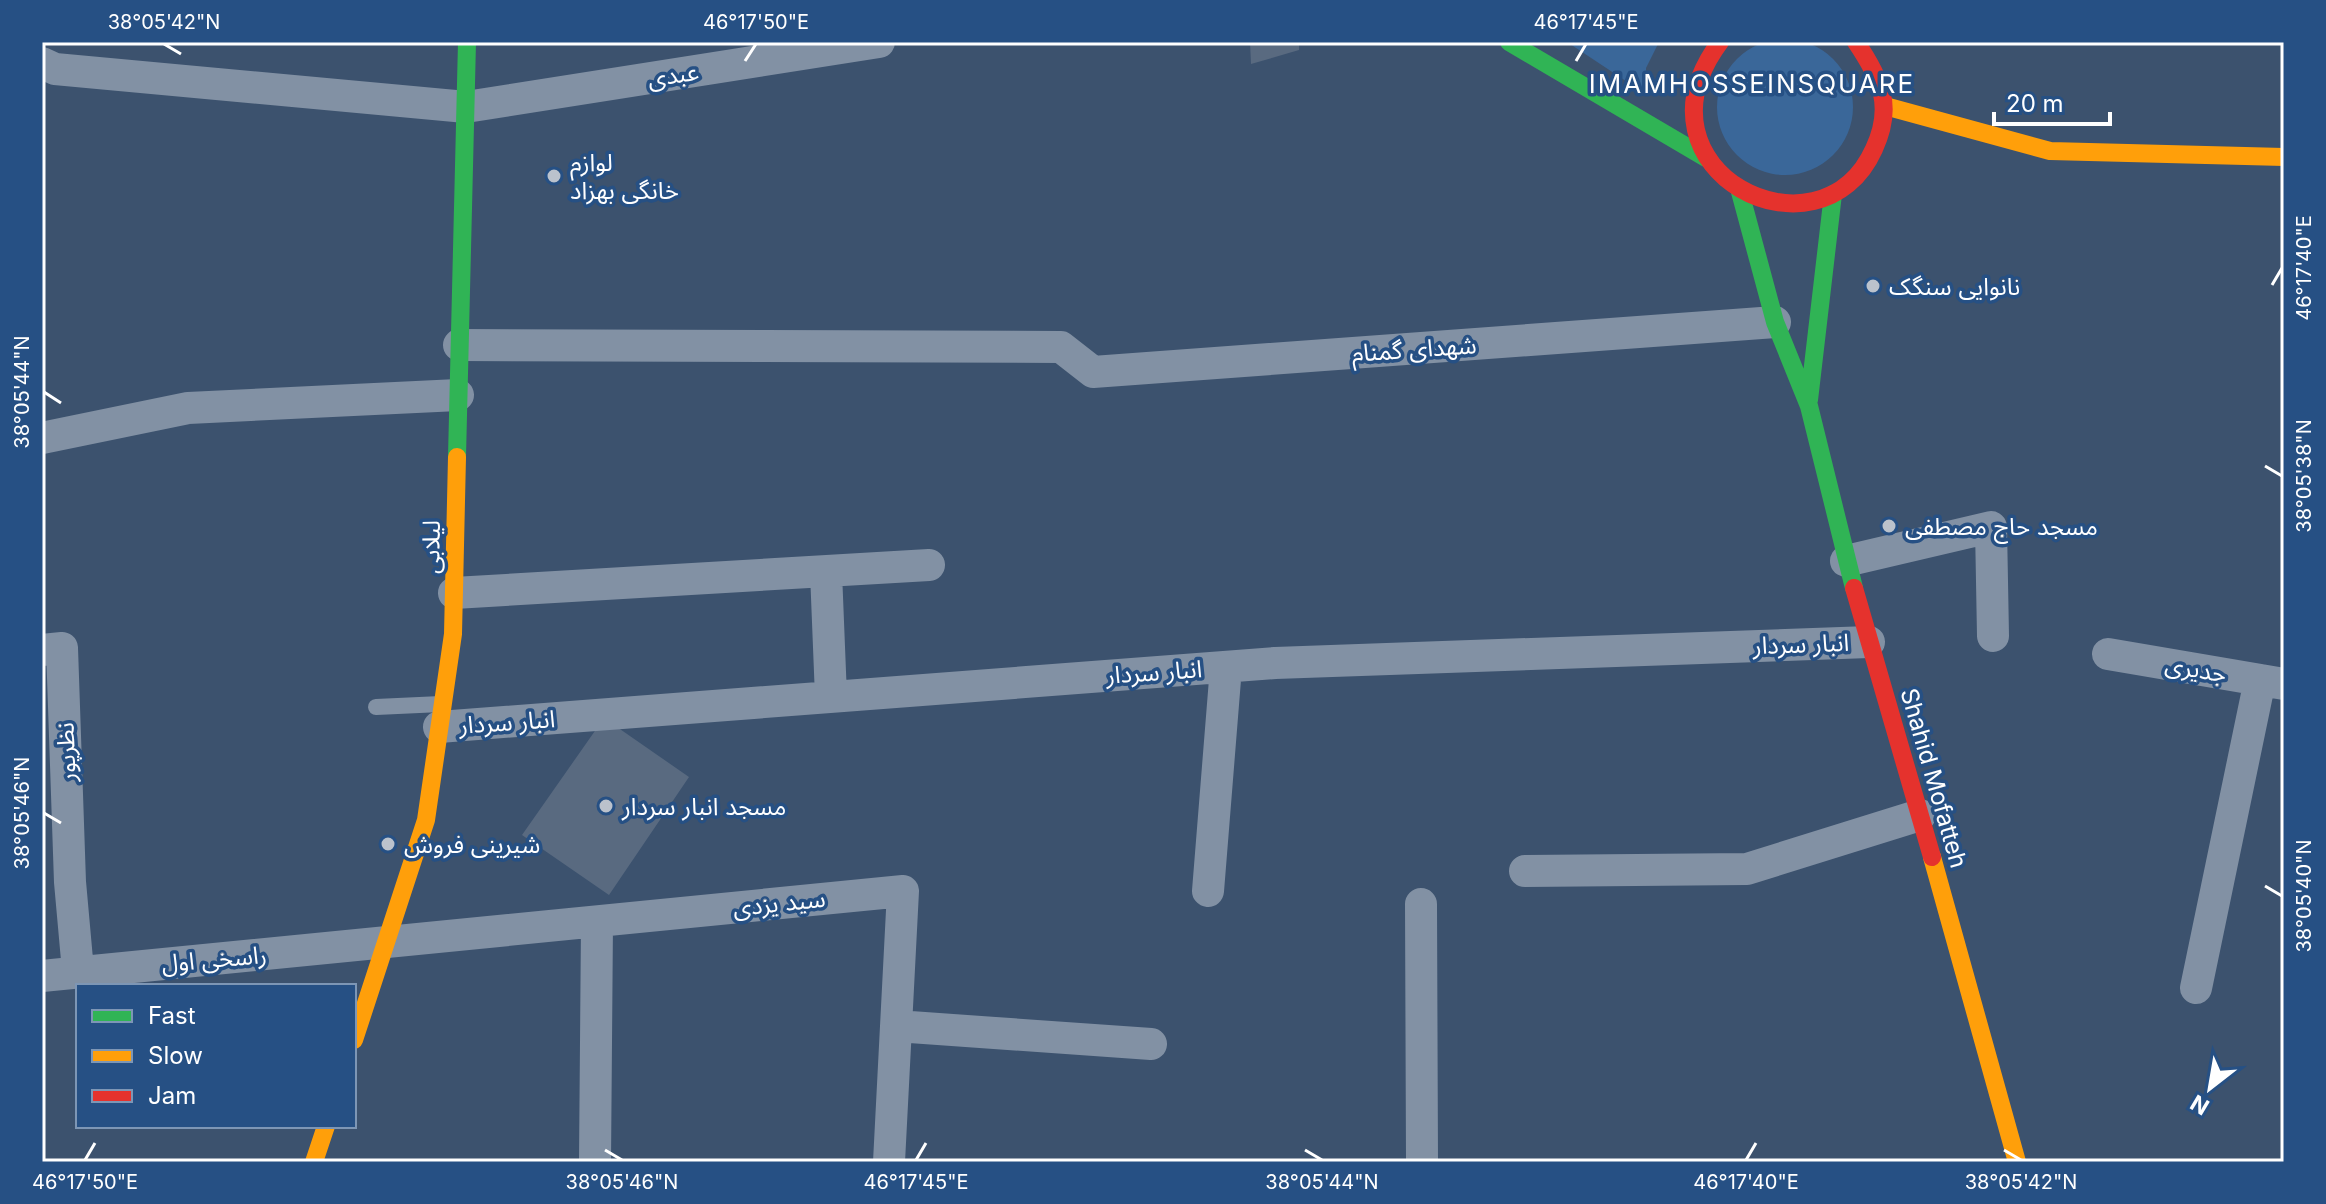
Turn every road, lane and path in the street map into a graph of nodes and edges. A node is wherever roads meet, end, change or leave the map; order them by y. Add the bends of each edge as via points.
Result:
1 (467, 42) edge
2 (879, 42) edge
3 (1509, 42) edge
4 (1720, 42) edge
5 (1856, 42) edge
6 (42, 63) edge
7 (1885, 106) junction
8 (466, 107) junction
9 (2284, 157) edge
10 (1706, 158) junction
11 (1740, 192) junction
12 (1833, 194) junction
13 (1775, 322) junction
14 (459, 345) junction
15 (458, 395) junction
16 (1809, 406) junction
17 (42, 438) edge
18 (1846, 561) junction
19 (929, 565) dead end
20 (826, 572) junction
21 (454, 593) junction
22 (1993, 636) dead end
23 (1869, 642) junction
24 (42, 650) edge
25 (2108, 654) dead end
26 (1226, 667) junction
27 (2272, 682) edge
28 (831, 697) junction
29 (376, 707) dead end
30 (441, 716) junction
31 (1920, 815) junction
32 (1525, 871) dead end
33 (56, 881) edge
34 (1208, 891) dead end
35 (1421, 904) dead end
36 (597, 922) junction
37 (386, 942) junction
38 (78, 971) junction
39 (42, 976) edge
40 (2196, 988) dead end
41 (896, 1026) junction
42 (356, 1034) edge
43 (1151, 1044) dead end
44 (325, 1128) edge
45 (314, 1162) edge
46 (595, 1162) edge
47 (889, 1162) edge
48 (1422, 1162) edge
49 (2017, 1162) edge

1 - 8 main road, لیلابی
2 - 8 street, عبدی
3 - 10 main road
4 - 10 main road via 1702,68 1693,98 1695,129
5 - 7 main road via 1880,79
6 - 8 street, عبدی via 55,69
7 - 9 main road via 2050,151
7 - 12 main road via 1872,158
8 - 14 main road, لیلابی
10 - 11 main road
11 - 12 main road via 1770,203 1803,205
11 - 13 main road
12 - 16 main road
13 - 14 street, شهدای گمنام via 1093,372 1061,347
13 - 16 main road
14 - 15 main road, لیلابی
15 - 17 street via 188,408
15 - 21 main road, لیلابی
16 - 18 main road, Shahid Mofatteh
18 - 22 street via 1991,527
18 - 23 main road, Shahid Mofatteh
19 - 20 street
20 - 21 street
20 - 28 street
21 - 30 main road, لیلابی
23 - 26 street, انبار سردار
23 - 31 main road, Shahid Mofatteh
24 - 33 street, نظرپور via 62,648
25 - 27 street, جدیری
26 - 28 street, انبار سردار
26 - 34 street
27 - 40 street
28 - 30 street, انبار سردار
29 - 30 lane
30 - 37 main road, لیلابی via 426,820
31 - 32 street via 1747,869
31 - 49 main road, Shahid Mofatteh
33 - 38 street, نظرپور
35 - 48 street
36 - 37 street, سید یزدی
36 - 41 street, سید یزدی via 903,891
36 - 46 street
37 - 38 street, راسخی اول
37 - 42 main road, لیلابی
38 - 39 street, راسخی اول
41 - 43 street
41 - 47 street, سید یزدی
44 - 45 main road

